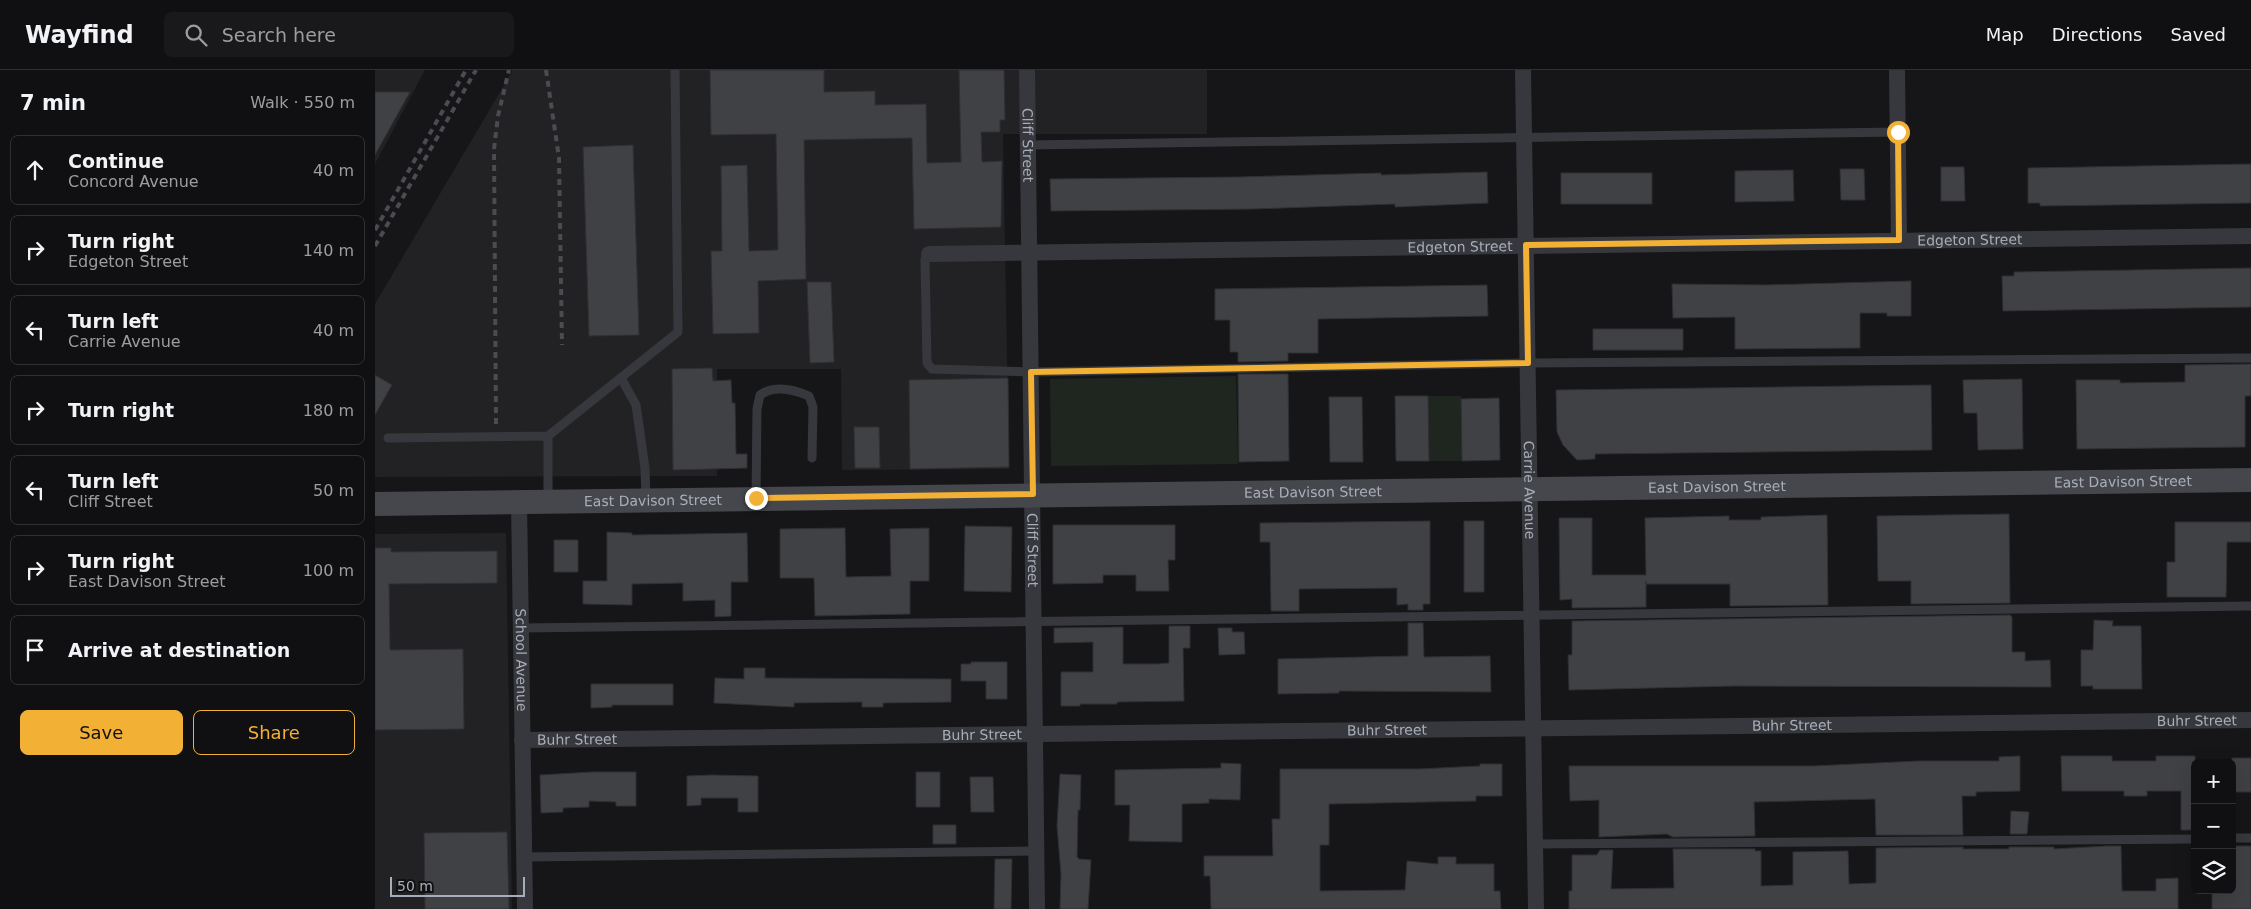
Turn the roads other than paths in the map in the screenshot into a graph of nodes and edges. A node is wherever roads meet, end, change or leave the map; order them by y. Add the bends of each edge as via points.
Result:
1 (675, 70) edge
2 (1027, 70) edge
3 (1523, 70) edge
4 (1897, 70) edge
5 (1898, 132) junction
6 (1524, 136) junction
7 (1028, 145) junction
8 (2251, 236) edge
9 (1899, 240) junction
10 (1526, 245) junction
11 (1029, 251) junction
12 (929, 254) joint
13 (2251, 358) edge
14 (1528, 363) junction
15 (1031, 372) junction
16 (621, 378) junction
17 (548, 436) junction
18 (388, 438) dead end
19 (812, 458) dead end
20 (2251, 480) edge
21 (1530, 488) junction
22 (1033, 494) junction
23 (756, 498) junction
24 (549, 500) junction
25 (646, 500) junction
26 (519, 501) junction
27 (375, 504) edge
28 (2251, 606) edge
29 (1532, 614) junction
30 (1034, 621) junction
31 (521, 628) junction
32 (2251, 720) edge
33 (1534, 728) junction
34 (1036, 734) junction
35 (522, 740) junction
36 (2236, 838) edge
37 (2251, 838) edge
38 (2191, 839) edge
39 (1535, 844) junction
40 (1037, 851) junction
41 (524, 857) junction
42 (525, 909) edge
43 (1037, 909) edge
44 (1536, 909) edge

1 - 16 lane via 678,332
2 - 7 street, Cliff Street
3 - 6 street, Carrie Avenue
4 - 5 street
5 - 6 lane
5 - 9 street
6 - 7 lane
6 - 10 street, Carrie Avenue
7 - 11 street, Cliff Street
8 - 9 street, Edgeton Street
9 - 10 street, Edgeton Street
10 - 11 street, Edgeton Street
10 - 14 street, Carrie Avenue
11 - 12 street, Edgeton Street
11 - 15 street, Cliff Street
12 - 15 lane via 925,259 927,363 932,369
13 - 14 lane
14 - 15 lane
14 - 21 street, Carrie Avenue
15 - 22 street, Cliff Street
16 - 17 lane
16 - 25 lane via 636,405
17 - 18 lane
17 - 24 lane
19 - 23 lane via 813,407 809,396 795,390 768,390 760,395
20 - 21 main road, East Davison Street
21 - 22 main road, East Davison Street
21 - 29 street, Carrie Avenue
22 - 23 main road, East Davison Street
22 - 30 street, Cliff Street
23 - 25 main road, East Davison Street
24 - 25 main road, East Davison Street
24 - 26 main road, East Davison Street
26 - 27 main road, East Davison Street
26 - 31 street, School Avenue
28 - 29 lane
29 - 30 lane
29 - 33 street, Carrie Avenue
30 - 31 lane
30 - 34 street, Cliff Street
31 - 35 street, School Avenue
32 - 33 street, Buhr Street
33 - 34 street, Buhr Street
33 - 39 street, Carrie Avenue
34 - 35 street, Buhr Street
34 - 40 street, Cliff Street
35 - 41 street, School Avenue
36 - 37 lane
38 - 39 lane
39 - 44 street, Carrie Avenue
40 - 41 lane
40 - 43 street, Cliff Street
41 - 42 street, School Avenue

